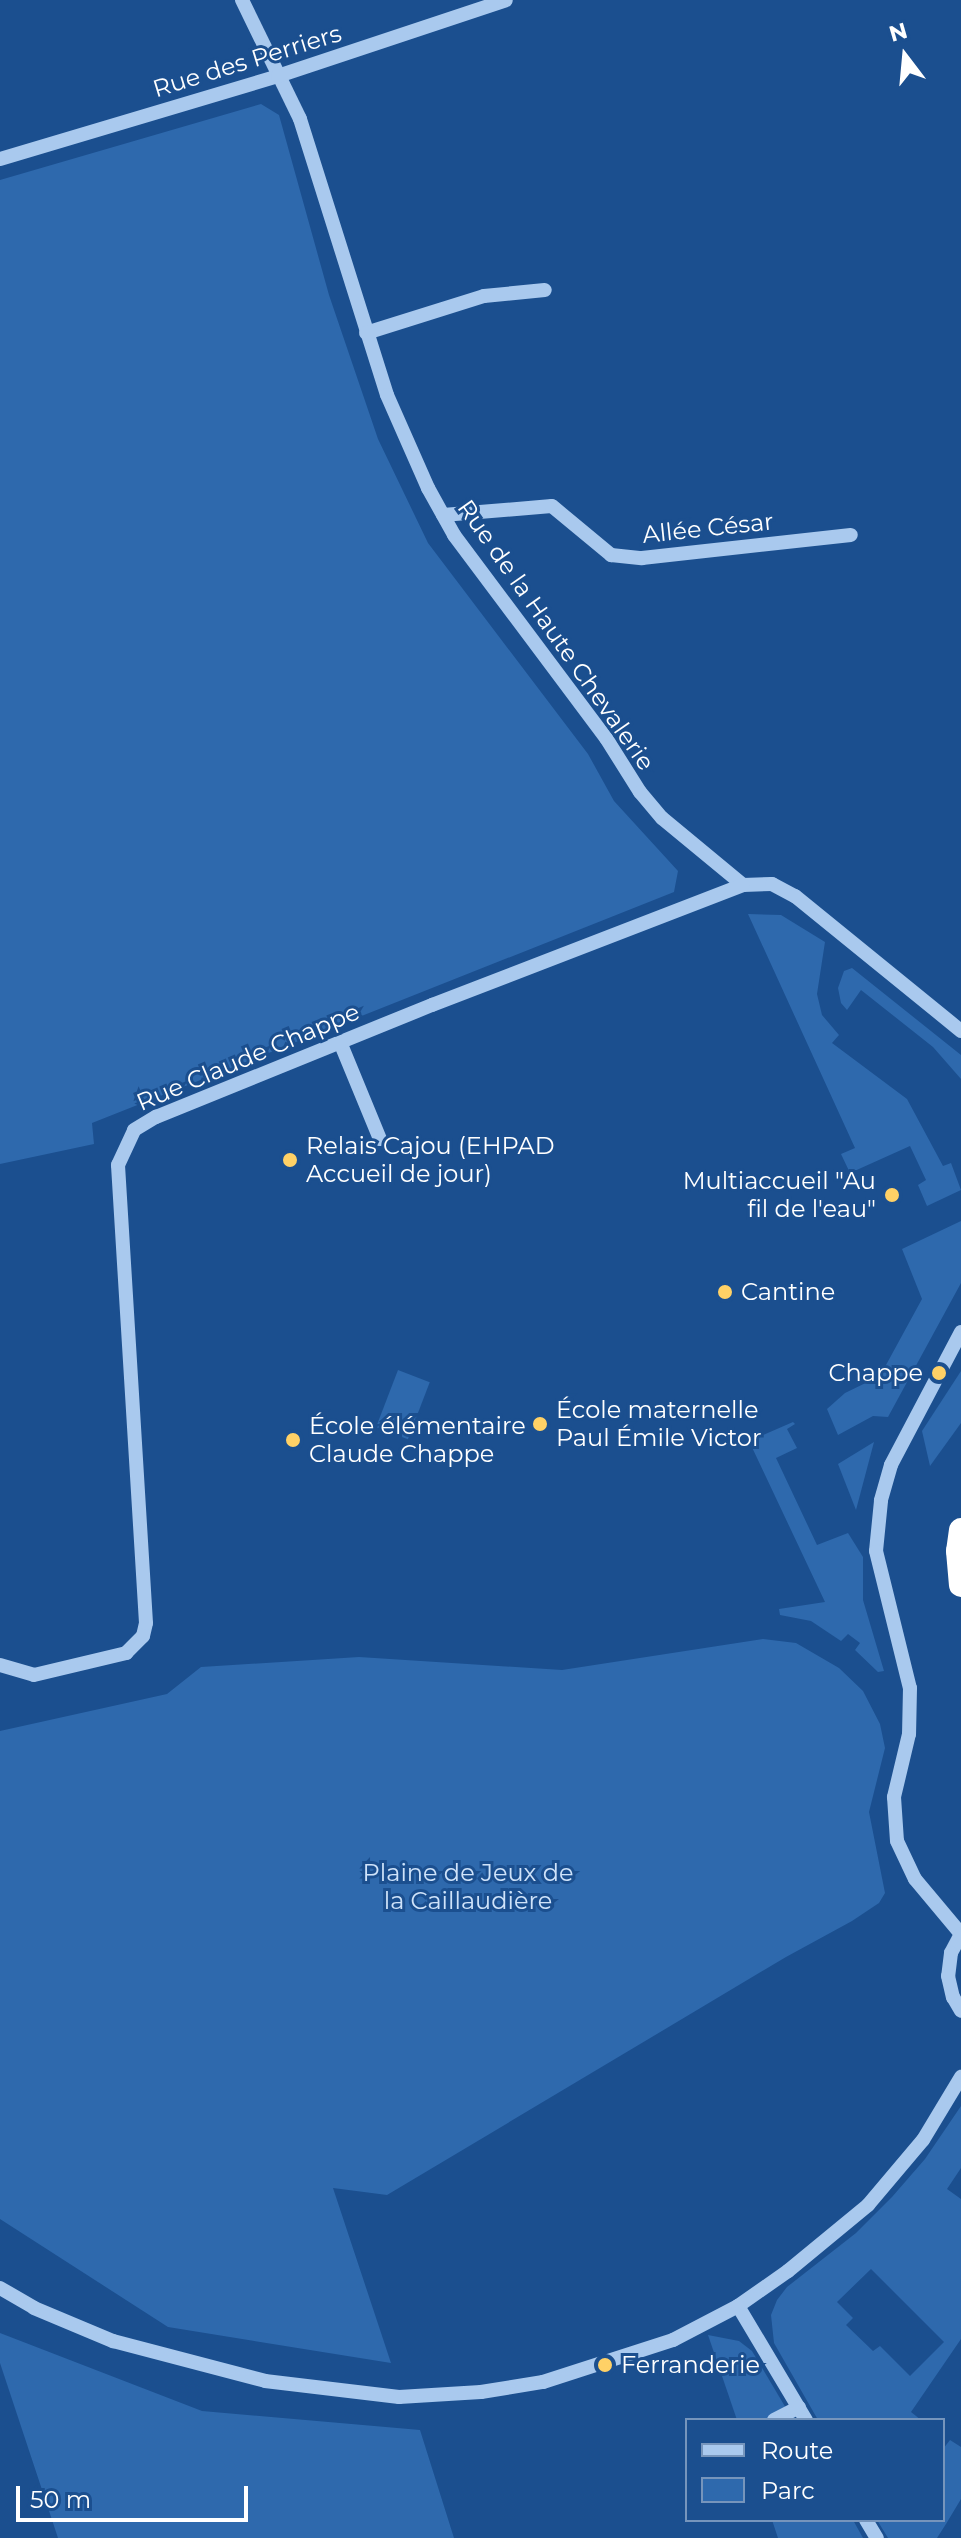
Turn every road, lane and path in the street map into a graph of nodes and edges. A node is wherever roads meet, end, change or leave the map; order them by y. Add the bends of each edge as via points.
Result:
1 (242, 0) edge
2 (506, 0) edge
3 (278, 76) junction
4 (0, 159) edge
5 (545, 290) dead end
6 (366, 333) junction
7 (443, 515) junction
8 (851, 535) dead end
9 (743, 885) junction
10 (961, 1031) edge
11 (340, 1042) junction
12 (380, 1139) dead end
13 (961, 1332) edge
14 (961, 1530) edge
15 (961, 1585) edge
16 (0, 1665) edge
17 (961, 1934) edge
18 (961, 2011) edge
19 (961, 2077) edge
20 (0, 2288) edge
21 (738, 2306) junction
22 (803, 2414) edge

1 - 3 street, Rue de la Haute Chevalerie
2 - 3 street, Rue des Perriers
3 - 4 street, Rue des Perriers
3 - 6 street, Rue de la Haute Chevalerie via 300,119
5 - 6 street via 484,296
6 - 7 street, Rue de la Haute Chevalerie via 405,439
7 - 8 street, Allée César via 552,506 611,555 642,558
7 - 9 street, Rue de la Haute Chevalerie via 640,792 662,818
9 - 10 street via 772,884 795,896
9 - 11 street, Rue Claude Chappe
11 - 12 street
11 - 16 street, Rue Claude Chappe via 156,1117 134,1130 123,1147 118,1165 143,1636 126,1653 34,1675
13 - 17 street via 891,1465 876,1551 910,1688 909,1734 894,1797 897,1841 915,1879
14 - 15 highway
17 - 18 street via 948,1976
19 - 21 street via 923,2140 868,2205
20 - 21 street via 113,2341 197,2366 265,2381 399,2397 543,2382 673,2340
21 - 22 street

